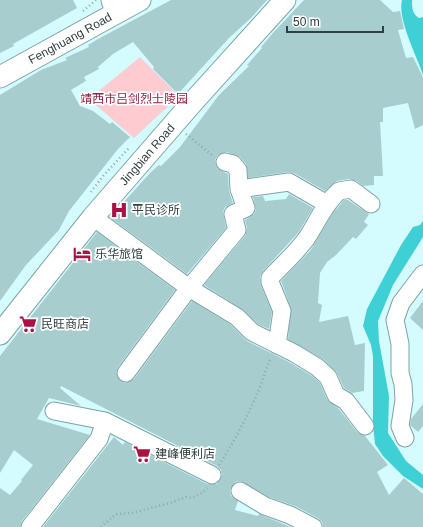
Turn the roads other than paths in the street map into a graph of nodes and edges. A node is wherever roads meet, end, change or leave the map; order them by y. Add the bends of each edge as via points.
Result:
1 (140, 0) edge
2 (278, 0) edge
3 (286, 0) edge
4 (113, 1) edge
5 (0, 66) edge
6 (0, 77) edge
7 (225, 162) road end
8 (239, 189) junction
9 (327, 204) junction
10 (371, 204) dead end
11 (93, 217) junction
12 (423, 274) edge
13 (189, 288) junction
14 (0, 325) edge
15 (0, 334) edge
16 (277, 345) junction
17 (126, 372) dead end
18 (54, 411) dead end
19 (104, 421) junction
20 (365, 426) dead end
21 (405, 438) dead end
22 (212, 476) road end
23 (240, 491) dead end
24 (30, 527) edge
25 (313, 527) edge

1 - 6 main road, Fenghuang Road
2 - 14 main road, Jingbian Road via 107,186
3 - 11 main road, Jingbian Road
4 - 5 main road, Fenghuang Road
7 - 8 street via 233,164 238,170
8 - 9 street via 289,182
8 - 13 street via 246,208 233,214 237,230
9 - 10 street via 339,191 351,189
9 - 16 street via 294,254 270,278 282,311
11 - 13 street
11 - 15 main road, Jingbian Road
12 - 21 street via 401,303 394,320 400,344 400,373 404,389 400,426
13 - 16 street via 237,317 252,332
13 - 17 street
16 - 20 street via 304,358 324,373 336,395 346,401
18 - 19 street
19 - 22 street
19 - 24 street via 99,439
23 - 25 street via 265,506

